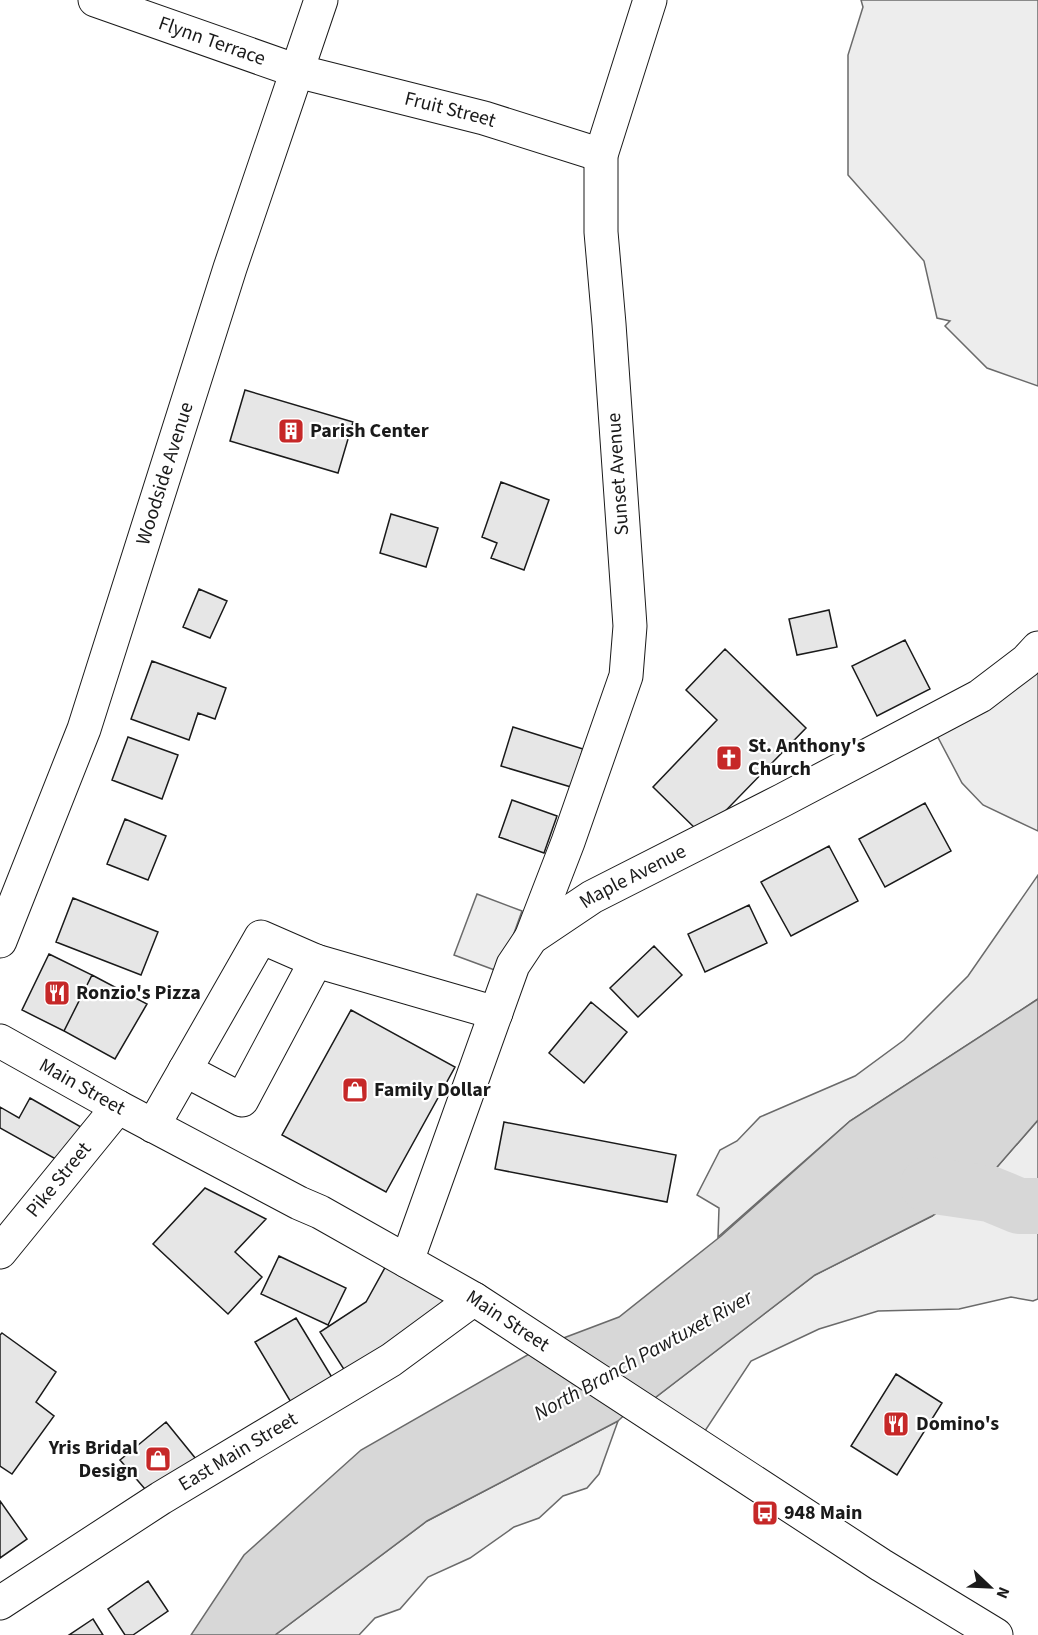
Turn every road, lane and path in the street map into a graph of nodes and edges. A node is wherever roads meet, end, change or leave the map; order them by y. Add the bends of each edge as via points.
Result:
1 (95, 0) edge
2 (321, 0) edge
3 (650, 0) edge
4 (297, 71) junction
5 (601, 155) junction
6 (1038, 648) edge
7 (531, 938) junction
8 (0, 941) edge
9 (316, 961) junction
10 (496, 1013) junction
11 (0, 1041) edge
12 (185, 1070) junction
13 (118, 1107) junction
14 (153, 1125) junction
15 (0, 1252) edge
16 (407, 1262) junction
17 (474, 1299) junction
18 (0, 1603) edge
19 (996, 1635) edge

1 - 4 street, Flynn Terrace
2 - 4 street, Woodside Avenue
3 - 5 street, Sunset Avenue
4 - 5 street, Fruit Street via 484,118
4 - 8 street, Woodside Avenue via 226,280 84,729
5 - 7 street, Sunset Avenue via 601,232 630,626 626,676
6 - 7 street, Maple Avenue via 980,696 592,897
7 - 10 street, Maple Avenue via 513,966
9 - 10 street
9 - 12 street via 261,937
9 - 12 street via 242,1100
10 - 16 street, Maple Avenue
11 - 13 street, Main Street
12 - 14 street
13 - 14 street, Main Street
13 - 15 street, Pike Street
14 - 16 street, Main Street
16 - 17 street, Main Street
17 - 18 street, East Main Street via 391,1360 161,1498
17 - 19 street, Main Street via 881,1565

